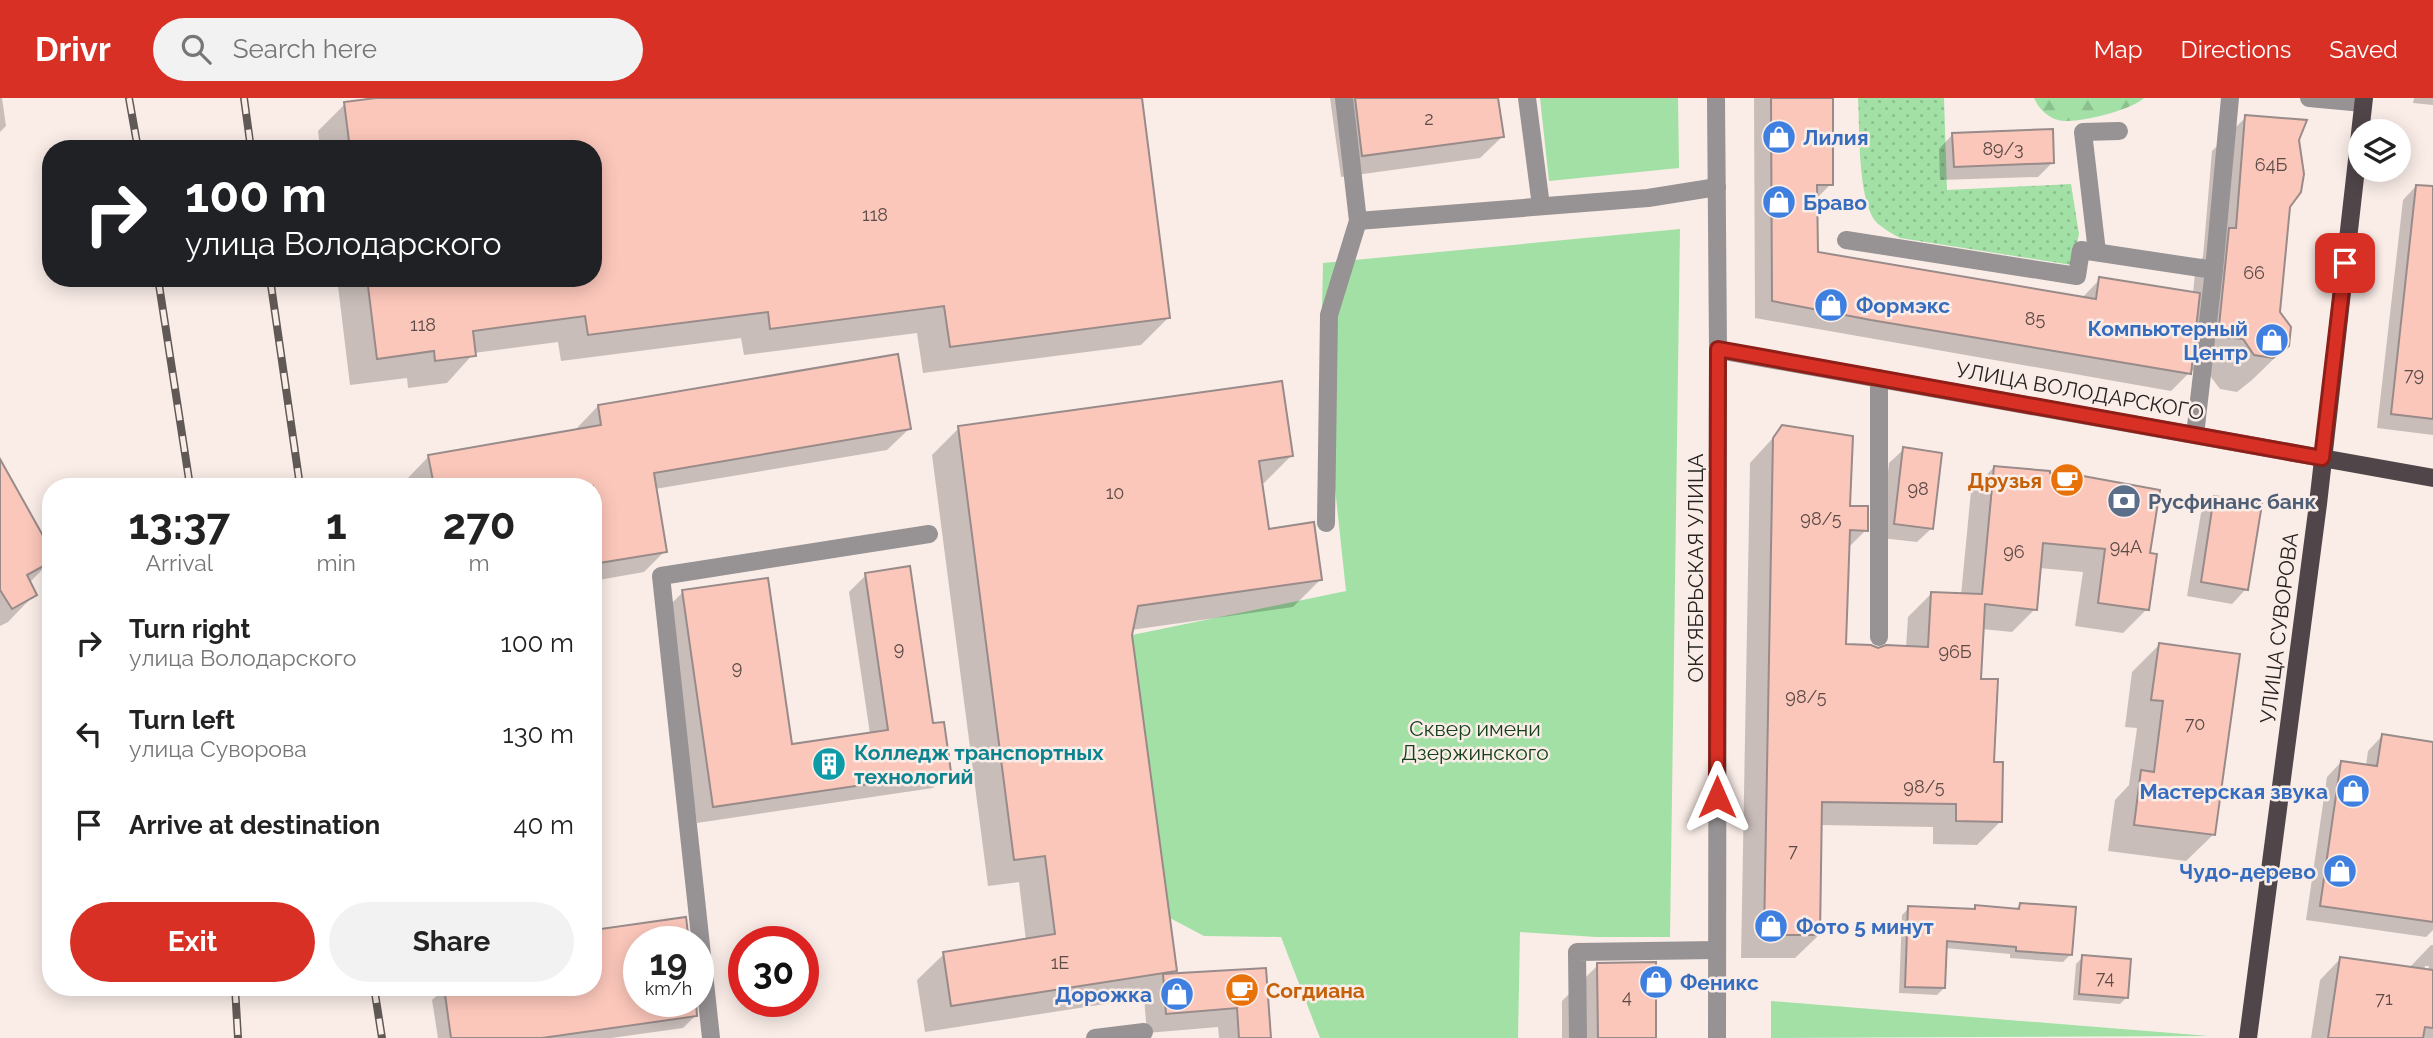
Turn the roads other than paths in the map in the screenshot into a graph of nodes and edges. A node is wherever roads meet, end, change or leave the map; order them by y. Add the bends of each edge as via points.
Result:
1 (1344, 98) edge
2 (1527, 98) edge
3 (1716, 98) edge
4 (2230, 98) edge
5 (2309, 98) edge
6 (2364, 100) edge
7 (2119, 131) dead end
8 (1717, 187) junction
9 (1541, 206) junction
10 (1359, 221) junction
11 (1846, 240) dead end
12 (2098, 253) junction
13 (2214, 270) junction
14 (1718, 349) junction
15 (1879, 378) junction
16 (2195, 435) junction
17 (2322, 458) junction
18 (2433, 478) edge
19 (1326, 523) dead end
20 (929, 534) dead end
21 (1879, 637) dead end
22 (1717, 950) junction
23 (1144, 1032) dead end
24 (711, 1038) edge
25 (1095, 1038) edge
26 (1578, 1038) edge
27 (1717, 1038) edge
28 (2248, 1038) edge

1 - 10 street
2 - 9 street
3 - 8 street, ОКТЯБРЬСКАЯ УЛИЦА
4 - 13 street
5 - 6 street
6 - 17 main road, УЛИЦА СУВОРОВА
7 - 12 street via 2083,132
8 - 9 street via 1648,198
8 - 14 street, ОКТЯБРЬСКАЯ УЛИЦА
9 - 10 street
10 - 19 street via 1329,315
11 - 12 street via 2077,276 2081,250
12 - 13 street
13 - 16 street
14 - 15 street, УЛИЦА ВОЛОДАРСКОГО
14 - 22 street, ОКТЯБРЬСКАЯ УЛИЦА
15 - 16 street, УЛИЦА ВОЛОДАРСКОГО
15 - 21 street
16 - 17 street, УЛИЦА ВОЛОДАРСКОГО
17 - 18 main road, УЛИЦА ВОЛОДАРСКОГО
17 - 28 main road, УЛИЦА СУВОРОВА
20 - 24 street via 661,576
22 - 26 street via 1577,952
22 - 27 street, ОКТЯБРЬСКАЯ УЛИЦА
23 - 25 street

